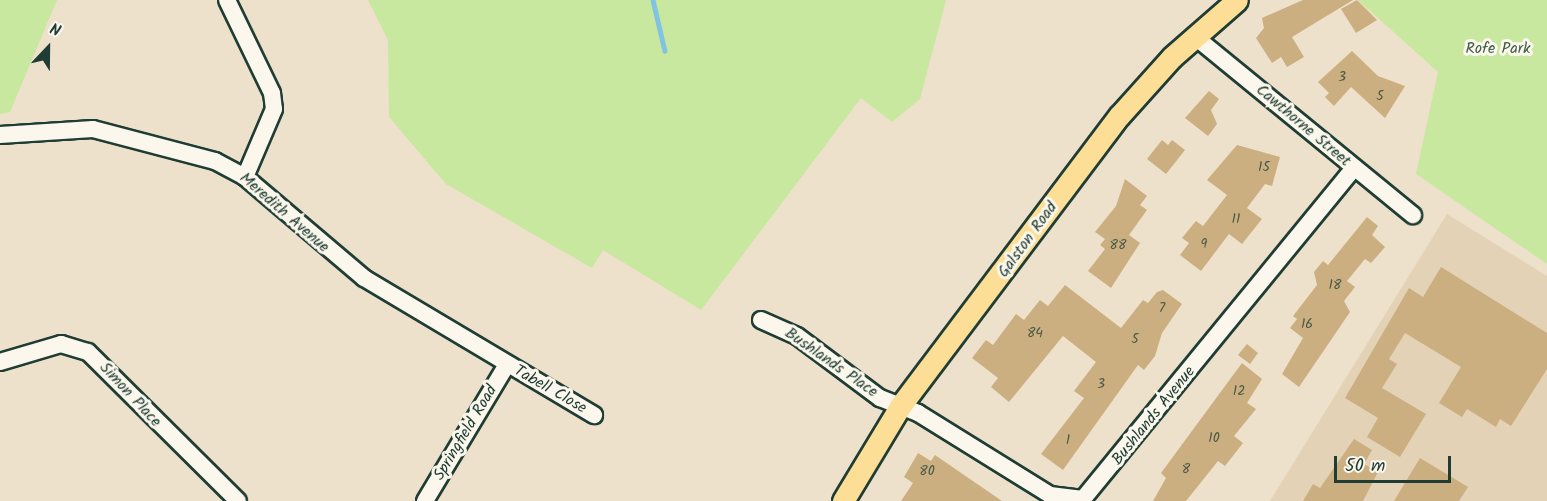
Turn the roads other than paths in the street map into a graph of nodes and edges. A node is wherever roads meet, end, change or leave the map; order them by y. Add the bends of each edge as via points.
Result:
1 (227, 0) edge
2 (1225, 3) edge
3 (1194, 36) junction
4 (0, 135) edge
5 (1354, 168) junction
6 (245, 177) junction
7 (1413, 215) dead end
8 (761, 320) dead end
9 (0, 362) edge
10 (506, 366) junction
11 (901, 405) junction
12 (594, 415) dead end
13 (238, 501) edge
14 (425, 501) edge
15 (843, 501) edge

1 - 6 street via 272,93 274,109
2 - 3 main road, Galston Road
3 - 5 street, Cawthorne Street
3 - 11 main road, Galston Road via 1119,116
4 - 6 street, Meredith Avenue via 93,129 159,143
5 - 7 street, Cawthorne Street
5 - 11 street, Bushlands Avenue via 1083,499 1050,495
6 - 10 street, Meredith Avenue via 364,278
8 - 11 street, Bushlands Place via 797,336 880,398
9 - 13 street, Simon Place via 61,344 88,352
10 - 12 street, Tabell Close
10 - 14 street, Springfield Road
11 - 15 main road, Galston Road

